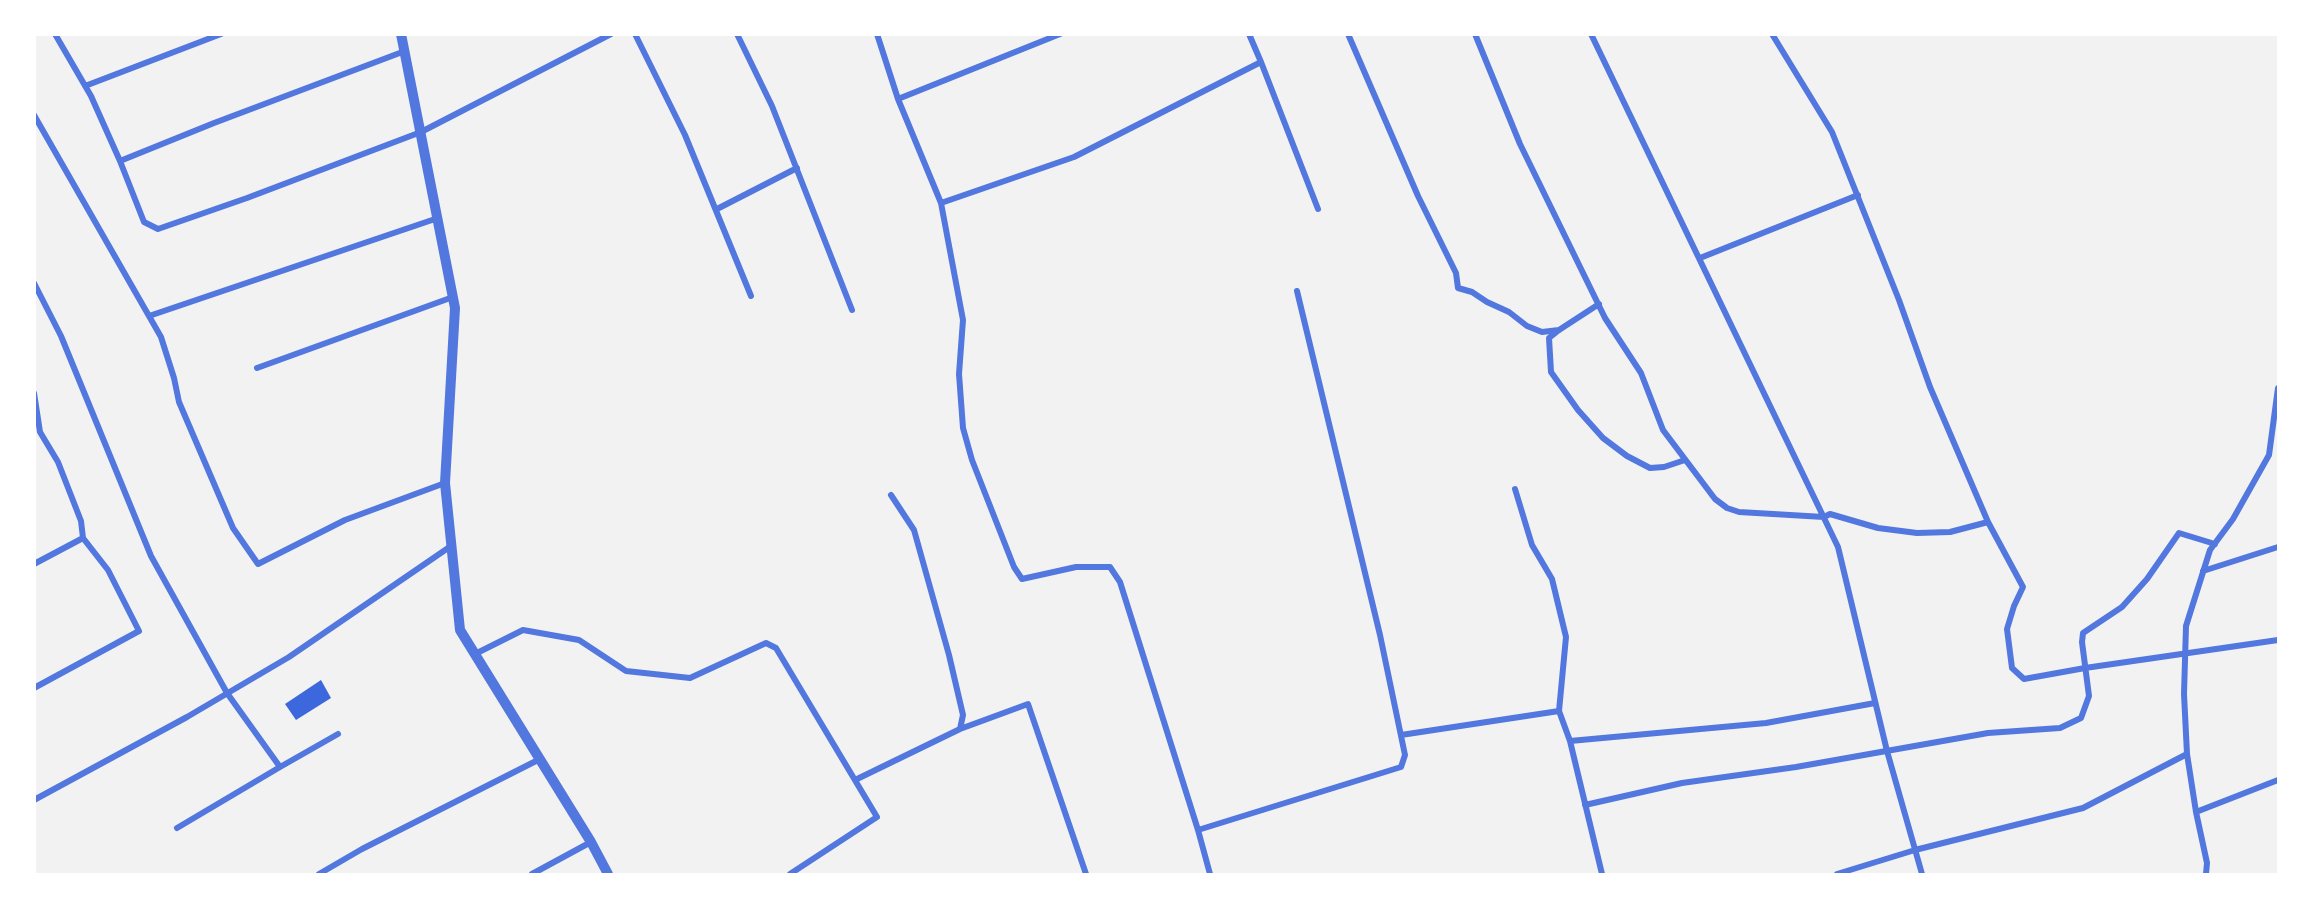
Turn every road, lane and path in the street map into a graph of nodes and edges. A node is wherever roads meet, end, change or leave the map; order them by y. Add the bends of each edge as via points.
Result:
1 (55, 34) edge
2 (221, 34) edge
3 (401, 34) edge
4 (611, 34) edge
5 (635, 34) edge
6 (737, 34) edge
7 (877, 34) edge
8 (1060, 34) edge
9 (1249, 34) edge
10 (1348, 34) edge
11 (1475, 34) edge
12 (1591, 34) edge
13 (1772, 34) edge
14 (405, 51) junction
15 (1261, 62) junction
16 (85, 86) junction
17 (898, 99) junction
18 (34, 115) edge
19 (421, 132) junction
20 (120, 161) junction
21 (797, 168) junction
22 (1858, 195) junction
23 (941, 203) junction
24 (717, 208) junction
25 (1318, 209) dead end
26 (438, 218) junction
27 (1700, 258) junction
28 (34, 283) edge
29 (1297, 291) dead end
30 (751, 296) dead end
31 (453, 297) junction
32 (1599, 304) junction
33 (852, 310) dead end
34 (149, 316) junction
35 (1559, 330) junction
36 (257, 368) dead end
37 (2278, 388) edge
38 (34, 393) edge
39 (40, 432) junction
40 (34, 438) edge
41 (1685, 460) junction
42 (445, 483) junction
43 (1515, 489) dead end
44 (891, 495) dead end
45 (1824, 517) junction
46 (1988, 522) junction
47 (83, 538) junction
48 (2214, 544) junction
49 (451, 546) junction
50 (2278, 548) edge
51 (34, 564) edge
52 (2204, 571) junction
53 (2278, 640) edge
54 (475, 654) junction
55 (2185, 655) junction
56 (2085, 668) junction
57 (34, 688) edge
58 (227, 693) junction
59 (1875, 703) junction
60 (1559, 711) junction
61 (960, 729) junction
62 (338, 734) dead end
63 (1401, 735) junction
64 (1570, 741) junction
65 (1887, 751) junction
66 (2187, 754) junction
67 (540, 759) junction
68 (280, 767) junction
69 (855, 780) junction
70 (2278, 780) edge
71 (34, 800) edge
72 (1585, 805) junction
73 (2196, 812) junction
74 (177, 828) dead end
75 (1198, 830) junction
76 (591, 842) junction
77 (1915, 850) junction
78 (319, 874) edge
79 (532, 874) edge
80 (609, 874) edge
81 (790, 874) edge
82 (1086, 874) edge
83 (1210, 874) edge
84 (1602, 874) edge
85 (1837, 874) edge
86 (1922, 874) edge
87 (2206, 874) edge

1 - 16 street
2 - 16 street
3 - 14 street
4 - 19 street
5 - 24 street
6 - 21 street
7 - 17 street
8 - 17 street
9 - 15 street
10 - 35 street via 1456,273 1458,288 1509,312 1527,326 1542,332
11 - 32 street via 1520,144
12 - 27 street
13 - 22 street via 1832,132
14 - 19 street
14 - 20 street
15 - 23 street via 1074,157
15 - 25 street
16 - 20 street
17 - 23 street
18 - 34 street
19 - 20 street via 158,229 144,222
19 - 26 street
21 - 24 street
21 - 33 street
22 - 27 street
22 - 46 street via 1930,387
23 - 75 street via 963,320 959,374 963,428 1014,567 1022,579 1076,567 1110,567 1120,582
24 - 30 street
26 - 31 street
26 - 34 street
27 - 45 street
28 - 58 street via 61,336 151,556
29 - 63 street
31 - 36 street
31 - 42 street
32 - 35 street
32 - 41 street via 1641,373 1663,430
34 - 42 street via 161,337 180,402 233,528 258,564 345,520
35 - 41 street via 1549,338 1551,372 1603,438 1650,468
37 - 48 street via 2269,455 2233,519
38 - 39 street
39 - 40 street
39 - 47 street via 58,462 81,521
41 - 45 street via 1726,508
42 - 49 street
43 - 60 street via 1532,545 1552,579 1566,637
44 - 61 street via 914,530 963,715
45 - 46 street via 1830,514 1878,528 1917,533 1950,531
45 - 59 street via 1838,547
46 - 56 street via 2023,587 2007,629 2012,668 2024,679
47 - 51 street
47 - 57 street via 108,570 139,631
48 - 52 street
48 - 56 street via 2179,533 2122,607 2083,633
49 - 54 street via 460,630
49 - 58 street via 289,657
50 - 52 street
52 - 55 street via 2186,626
53 - 55 street
54 - 67 street
54 - 69 street via 523,630 579,640 626,671 690,678 766,643 777,648
55 - 56 street
55 - 66 street
56 - 65 street via 2089,696 2081,718 2060,728 1988,733
58 - 68 street
58 - 71 street
59 - 64 street via 1766,723
59 - 65 street
60 - 63 street
60 - 64 street
61 - 69 street
61 - 82 street via 1028,704
62 - 68 street
63 - 75 street via 1405,754 1401,767
64 - 72 street
65 - 72 street via 1682,783
65 - 77 street
66 - 73 street
66 - 77 street via 2083,807
67 - 76 street
67 - 78 street
68 - 74 street
69 - 81 street via 876,817
70 - 73 street
72 - 84 street
73 - 87 street
75 - 83 street
76 - 79 street
76 - 80 street
77 - 85 street
77 - 86 street

